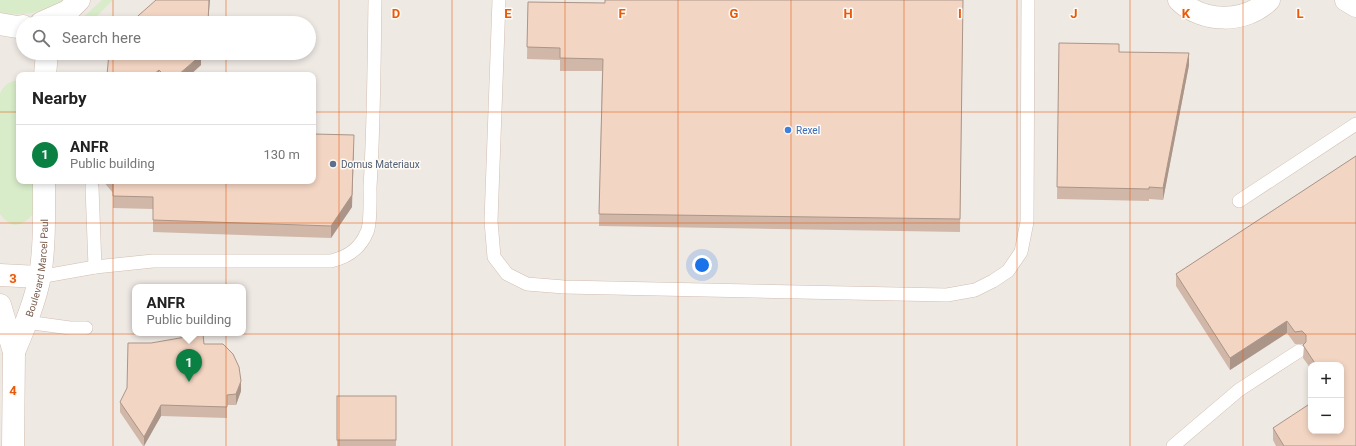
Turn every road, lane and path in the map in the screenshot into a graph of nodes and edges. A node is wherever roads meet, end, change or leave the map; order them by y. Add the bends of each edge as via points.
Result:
1 (375, 0) edge
2 (499, 0) edge
3 (1028, 0) edge
4 (1179, 0) edge
5 (1268, 0) edge
6 (1346, 0) edge
7 (1356, 6) edge
8 (70, 11) edge
9 (58, 16) edge
10 (0, 24) edge
11 (16, 27) edge
12 (46, 60) edge
13 (45, 72) edge
14 (1356, 124) edge
15 (44, 184) edge
16 (92, 187) dead end
17 (1239, 201) dead end
18 (95, 267) junction
19 (0, 275) edge
20 (40, 278) junction
21 (0, 306) edge
22 (26, 322) junction
23 (86, 328) dead end
24 (1299, 351) edge
25 (14, 352) junction
26 (13, 446) edge
27 (1173, 446) edge

1 - 18 lane via 368,230 353,252 330,261 153,261
2 - 3 lane via 491,221 494,257 507,274 526,284 564,287 947,294 975,290 993,281 1008,272 1021,252 1027,222
4 - 5 street via 1204,16 1225,18 1246,15
6 - 7 street
8 - 9 street
10 - 11 street
12 - 13 street
14 - 17 lane
15 - 20 street, Boulevard Marcel Paul via 44,236
16 - 18 lane
18 - 20 lane
19 - 20 street
20 - 22 street, Boulevard Marcel Paul
21 - 25 street, Boulevard Marcel Paul
22 - 23 lane
22 - 25 street, Boulevard Marcel Paul
24 - 27 lane via 1239,390
25 - 26 street, Boulevard Marcel Paul

